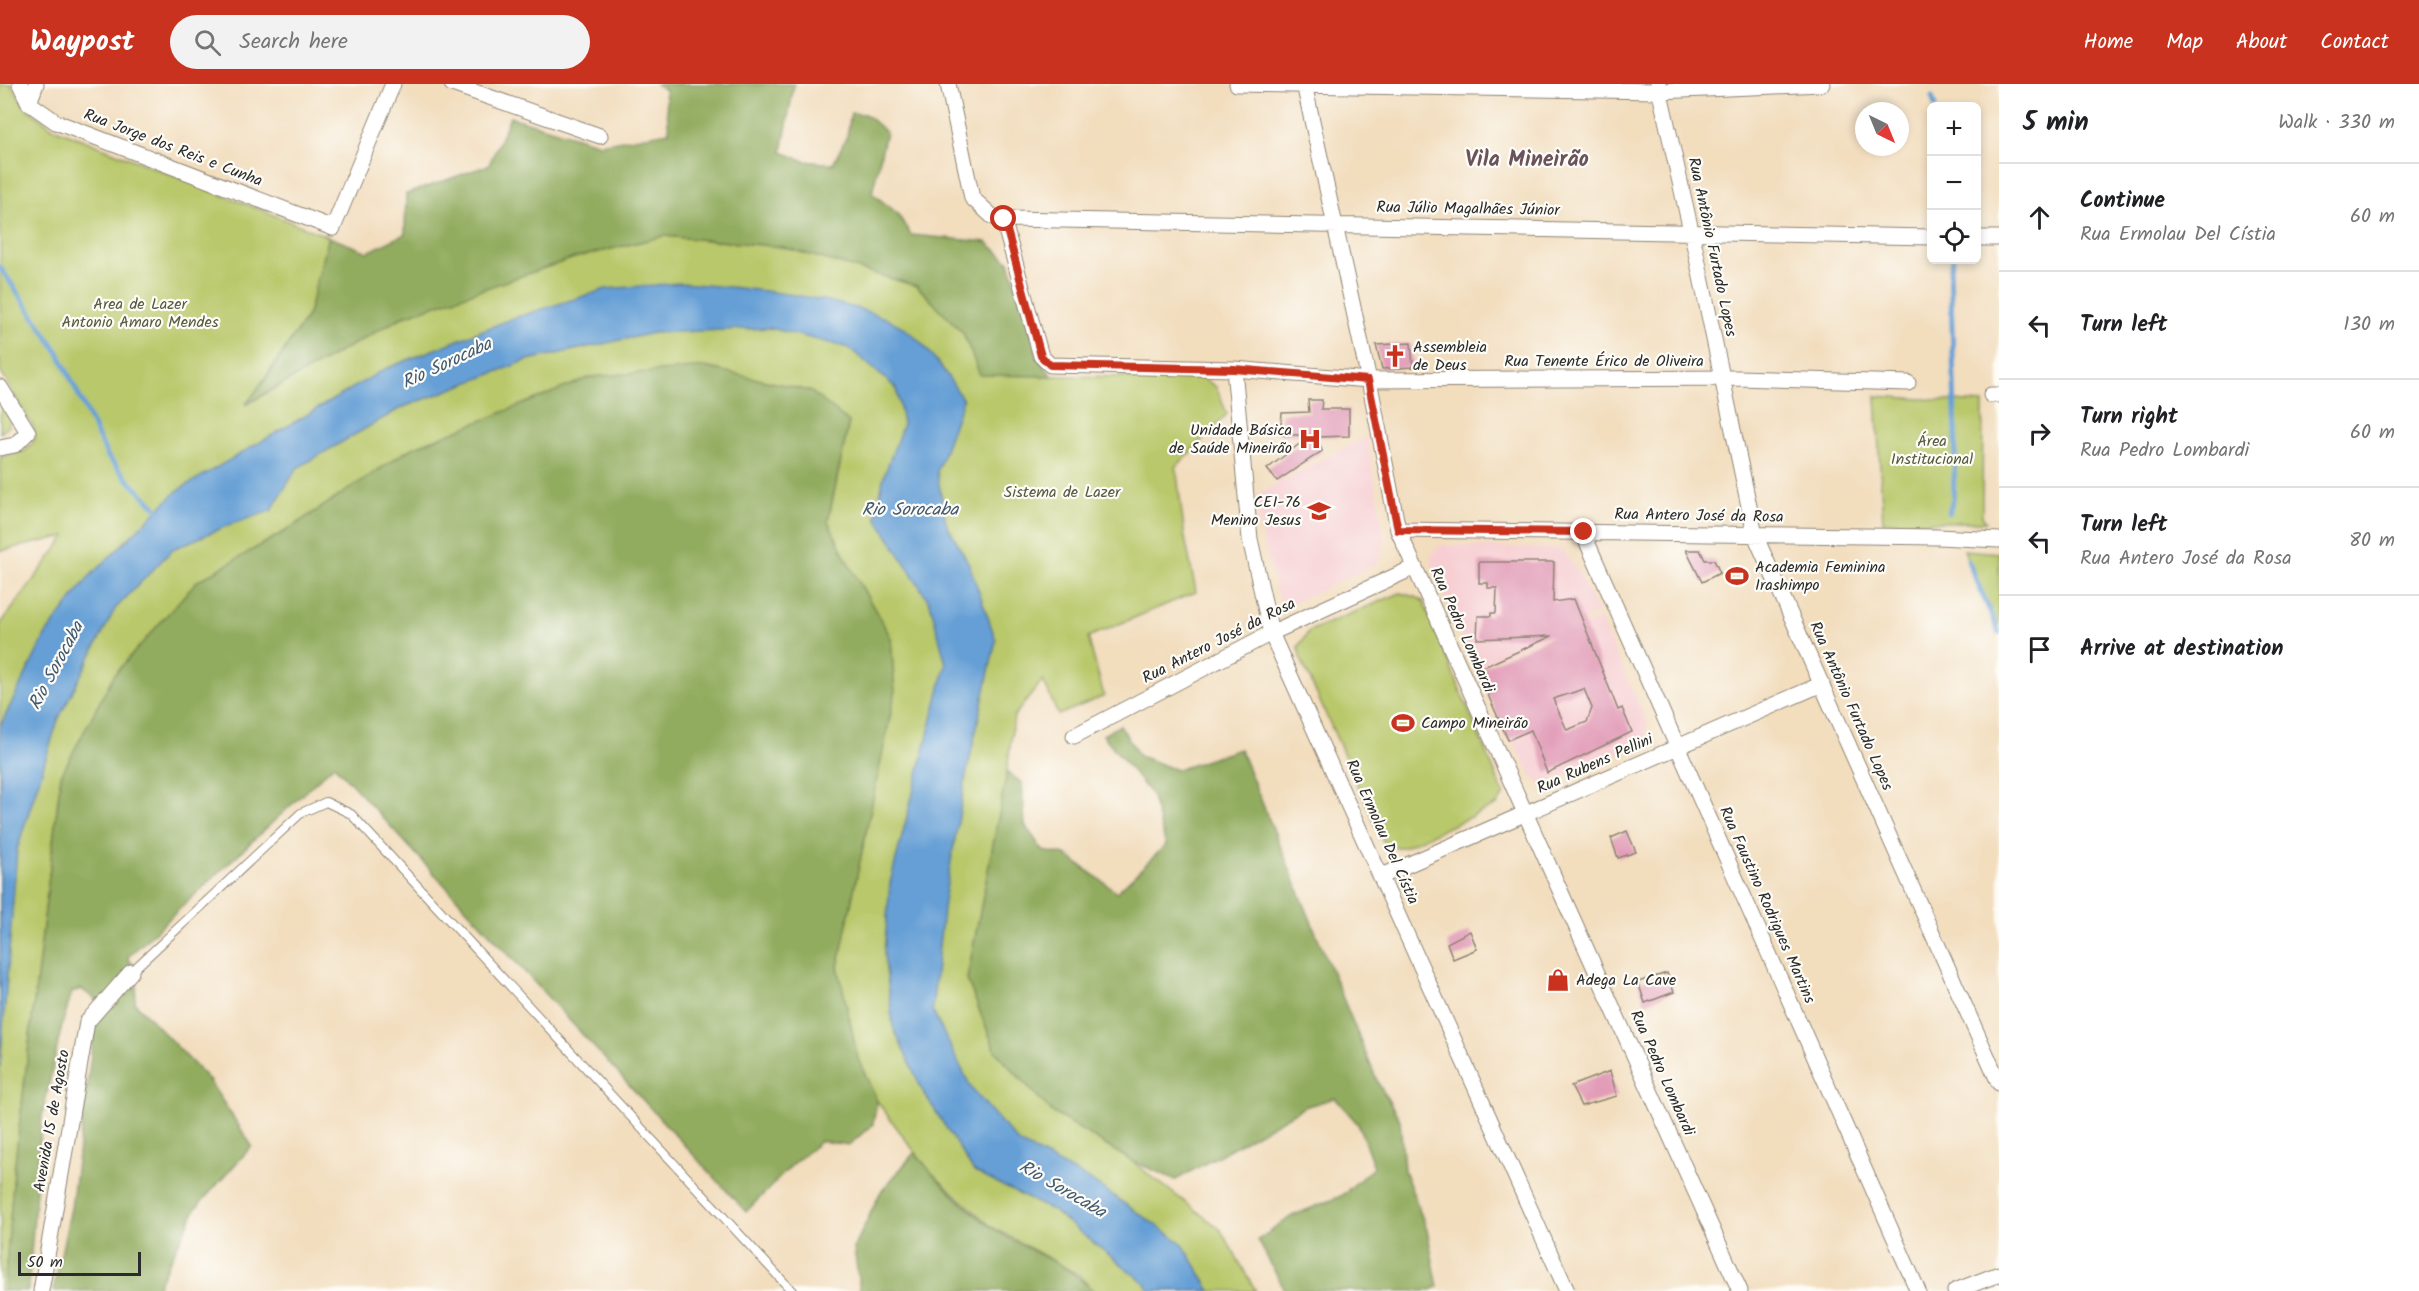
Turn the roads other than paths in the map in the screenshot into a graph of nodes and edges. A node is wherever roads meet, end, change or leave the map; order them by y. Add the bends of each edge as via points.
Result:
1 (20, 84) edge
2 (36, 84) edge
3 (393, 84) edge
4 (452, 84) edge
5 (948, 84) edge
6 (1237, 84) edge
7 (1822, 84) edge
8 (1304, 85) edge
9 (1658, 88) edge
10 (29, 103) junction
11 (600, 136) dead end
12 (1004, 219) junction
13 (1333, 224) junction
14 (1692, 232) junction
15 (1927, 237) edge
16 (1981, 238) edge
17 (1999, 238) edge
18 (1234, 369) junction
19 (1722, 379) junction
20 (1368, 380) junction
21 (1908, 383) dead end
22 (0, 387) edge
23 (0, 448) edge
24 (1398, 530) junction
25 (1584, 532) junction
26 (1755, 535) junction
27 (1999, 540) edge
28 (1414, 567) junction
29 (1271, 633) junction
30 (1822, 684) junction
31 (1074, 736) dead end
32 (1678, 747) junction
33 (1525, 814) junction
34 (1382, 876) junction
35 (131, 972) joint
36 (1999, 1083) edge
37 (1999, 1274) edge
38 (41, 1291) edge
39 (792, 1291) edge
40 (1567, 1291) edge
41 (1740, 1291) edge
42 (1918, 1291) edge
43 (1955, 1291) edge

1 - 10 street, Rua Jorge dos Reis e Cunha
2 - 10 street
3 - 10 street, Rua Jorge dos Reis e Cunha via 336,225 328,228 56,123
4 - 11 street
5 - 12 street via 972,198 993,217
6 - 8 street
7 - 9 street
8 - 9 street
8 - 13 street, Rua Pedro Lombardi
9 - 14 street, Rua Antônio Furtado Lopes
12 - 13 street, Rua Júlio Magalhães Júnior
12 - 18 street, Rua Tenente Érico de Oliveira via 1041,356 1050,365
13 - 14 street, Rua Júlio Magalhães Júnior
13 - 20 street, Rua Pedro Lombardi
14 - 15 street, Rua Júlio Magalhães Júnior
14 - 19 street, Rua Antônio Furtado Lopes
16 - 17 street
18 - 20 street, Rua Tenente Érico de Oliveira
18 - 29 street, Rua Ermolau Del Cístia via 1250,539
19 - 20 street, Rua Tenente Érico de Oliveira
19 - 21 street, Rua Tenente Érico de Oliveira
19 - 26 street, Rua Antônio Furtado Lopes
20 - 24 street, Rua Pedro Lombardi
22 - 23 street via 28,432 22,441
24 - 25 street, Rua Antero José da Rosa
24 - 28 street, Rua Pedro Lombardi
25 - 26 street, Rua Antero José da Rosa
25 - 32 street, Rua Faustino Rodrigues Martins
26 - 27 street, Rua Antero José da Rosa
26 - 30 street, Rua Antônio Furtado Lopes
28 - 29 street, Rua Antero José da Rosa
28 - 33 street, Rua Pedro Lombardi
29 - 31 street, Rua Antero José da Rosa
29 - 34 street, Rua Ermolau Del Cístia
30 - 32 street, Rua Rubens Pellini
30 - 36 street, Rua Antônio Furtado Lopes
32 - 33 street, Rua Rubens Pellini
32 - 42 street, Rua Faustino Rodrigues Martins
33 - 34 street, Rua Rubens Pellini
33 - 41 street, Rua Pedro Lombardi
34 - 40 street, Rua Ermolau Del Cístia
35 - 38 street, Avenida 15 de Agosto via 87,1022
35 - 39 lane via 301,813 326,802 351,814
37 - 43 street

